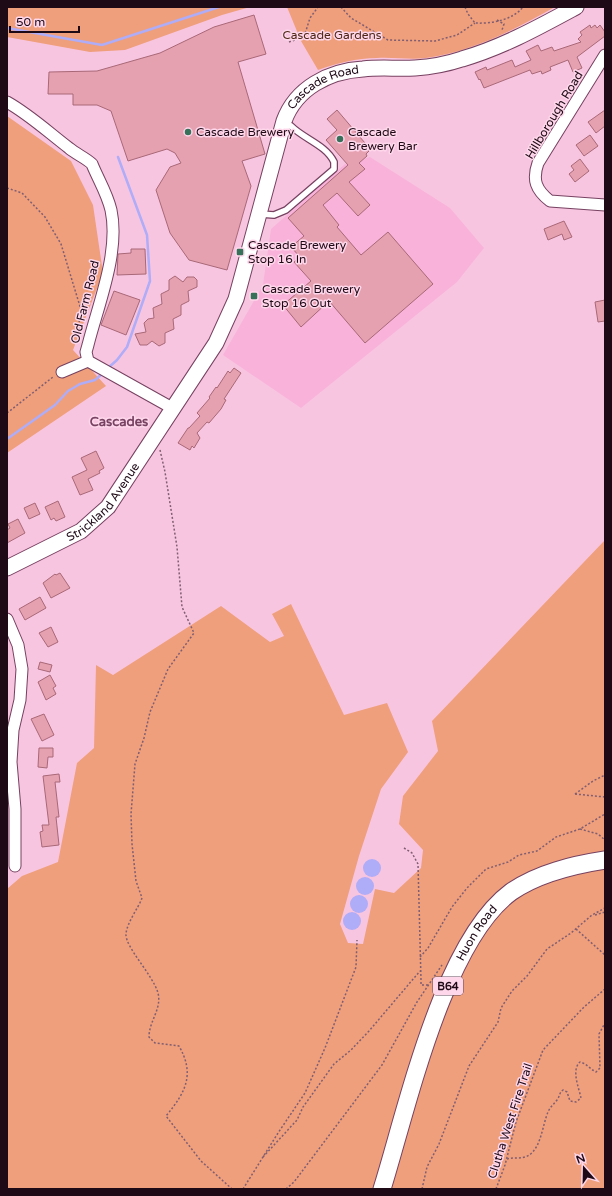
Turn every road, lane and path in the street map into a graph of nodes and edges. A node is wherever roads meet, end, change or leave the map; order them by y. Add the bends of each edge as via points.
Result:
1 (318, 7) edge
2 (341, 7) edge
3 (465, 7) edge
4 (523, 7) edge
5 (576, 7) edge
6 (497, 20) junction
7 (475, 22) junction
8 (497, 34) dead end
9 (289, 42) dead end
10 (605, 56) edge
11 (7, 102) edge
12 (291, 126) dead end
13 (7, 188) edge
14 (605, 205) edge
15 (259, 214) junction
16 (88, 345) junction
17 (88, 361) junction
18 (62, 372) joint
19 (174, 409) junction
20 (7, 413) edge
21 (158, 446) dead end
22 (7, 568) edge
23 (7, 619) edge
24 (605, 775) edge
25 (605, 797) edge
26 (605, 814) edge
27 (580, 829) junction
28 (605, 840) edge
29 (404, 848) dead end
30 (605, 860) edge
31 (15, 866) dead end
32 (605, 908) edge
33 (605, 912) edge
34 (592, 915) junction
35 (576, 929) junction
36 (357, 940) dead end
37 (605, 956) edge
38 (420, 957) junction
39 (420, 971) junction
40 (605, 989) edge
41 (605, 1023) edge
42 (507, 1159) junction
43 (260, 1161) junction
44 (232, 1189) edge
45 (243, 1189) edge
46 (286, 1189) edge
47 (382, 1189) edge
48 (422, 1189) edge
49 (496, 1189) edge

1 - 9 path via 310,18 304,37
2 - 7 path via 351,18 388,40 442,40 457,35
3 - 7 path
4 - 6 path via 513,16
5 - 15 street, Cascade Road via 523,35 470,57 430,66 352,70 308,88 291,105 284,121
6 - 7 path
6 - 8 path via 504,24
10 - 14 street, Hillborough Road via 538,163 534,179 537,188 550,201
11 - 16 street, Old Farm Road via 31,116 76,154 88,160 109,202 112,233 108,275
12 - 15 lane via 327,152 334,162 334,169 286,210 274,214
13 - 16 path via 22,193 45,217 61,244 82,313 79,336
15 - 19 street, Cascade Road via 236,298 227,321
16 - 17 street, Old Farm Road
17 - 18 street
17 - 19 street, Old Farm Road
18 - 20 path via 47,380
19 - 22 street, Strickland Avenue via 117,496 94,521 75,534
21 - 44 path via 166,472 174,525 182,607 194,633 168,669 150,712 135,764 131,814 132,844 136,881 142,898 126,934 127,944 142,963 158,992 157,1012 151,1021 149,1037 155,1043 179,1046 188,1070 185,1089 166,1116 201,1161
23 - 31 street via 18,645 22,669 11,762 15,809
24 - 25 path via 593,780 576,794
26 - 27 path
27 - 28 path via 598,834
27 - 38 path via 556,837 537,851 518,855 508,862 486,869 459,898
29 - 38 path via 412,853 418,864
30 - 47 main road, Huon Road / B64 via 560,870 530,881 510,893 484,920 452,976 434,1021
32 - 34 path
33 - 34 path
34 - 35 path
35 - 37 path
35 - 48 path via 547,949 501,1008 498,1022 469,1066 439,1144 427,1167
36 - 43 path via 356,967 308,1086
38 - 39 path
39 - 43 path via 369,1031 334,1064 296,1120
39 - 46 path via 421,985 428,986 382,1065
40 - 42 path, Clutha West Fire Trail via 543,1050 516,1122
41 - 42 path via 599,1034 600,1068 596,1072 583,1062 577,1064 575,1071 581,1098 576,1102 570,1101 563,1090 548,1111 540,1143 524,1158 514,1156
42 - 49 path, Clutha West Fire Trail
43 - 45 path

